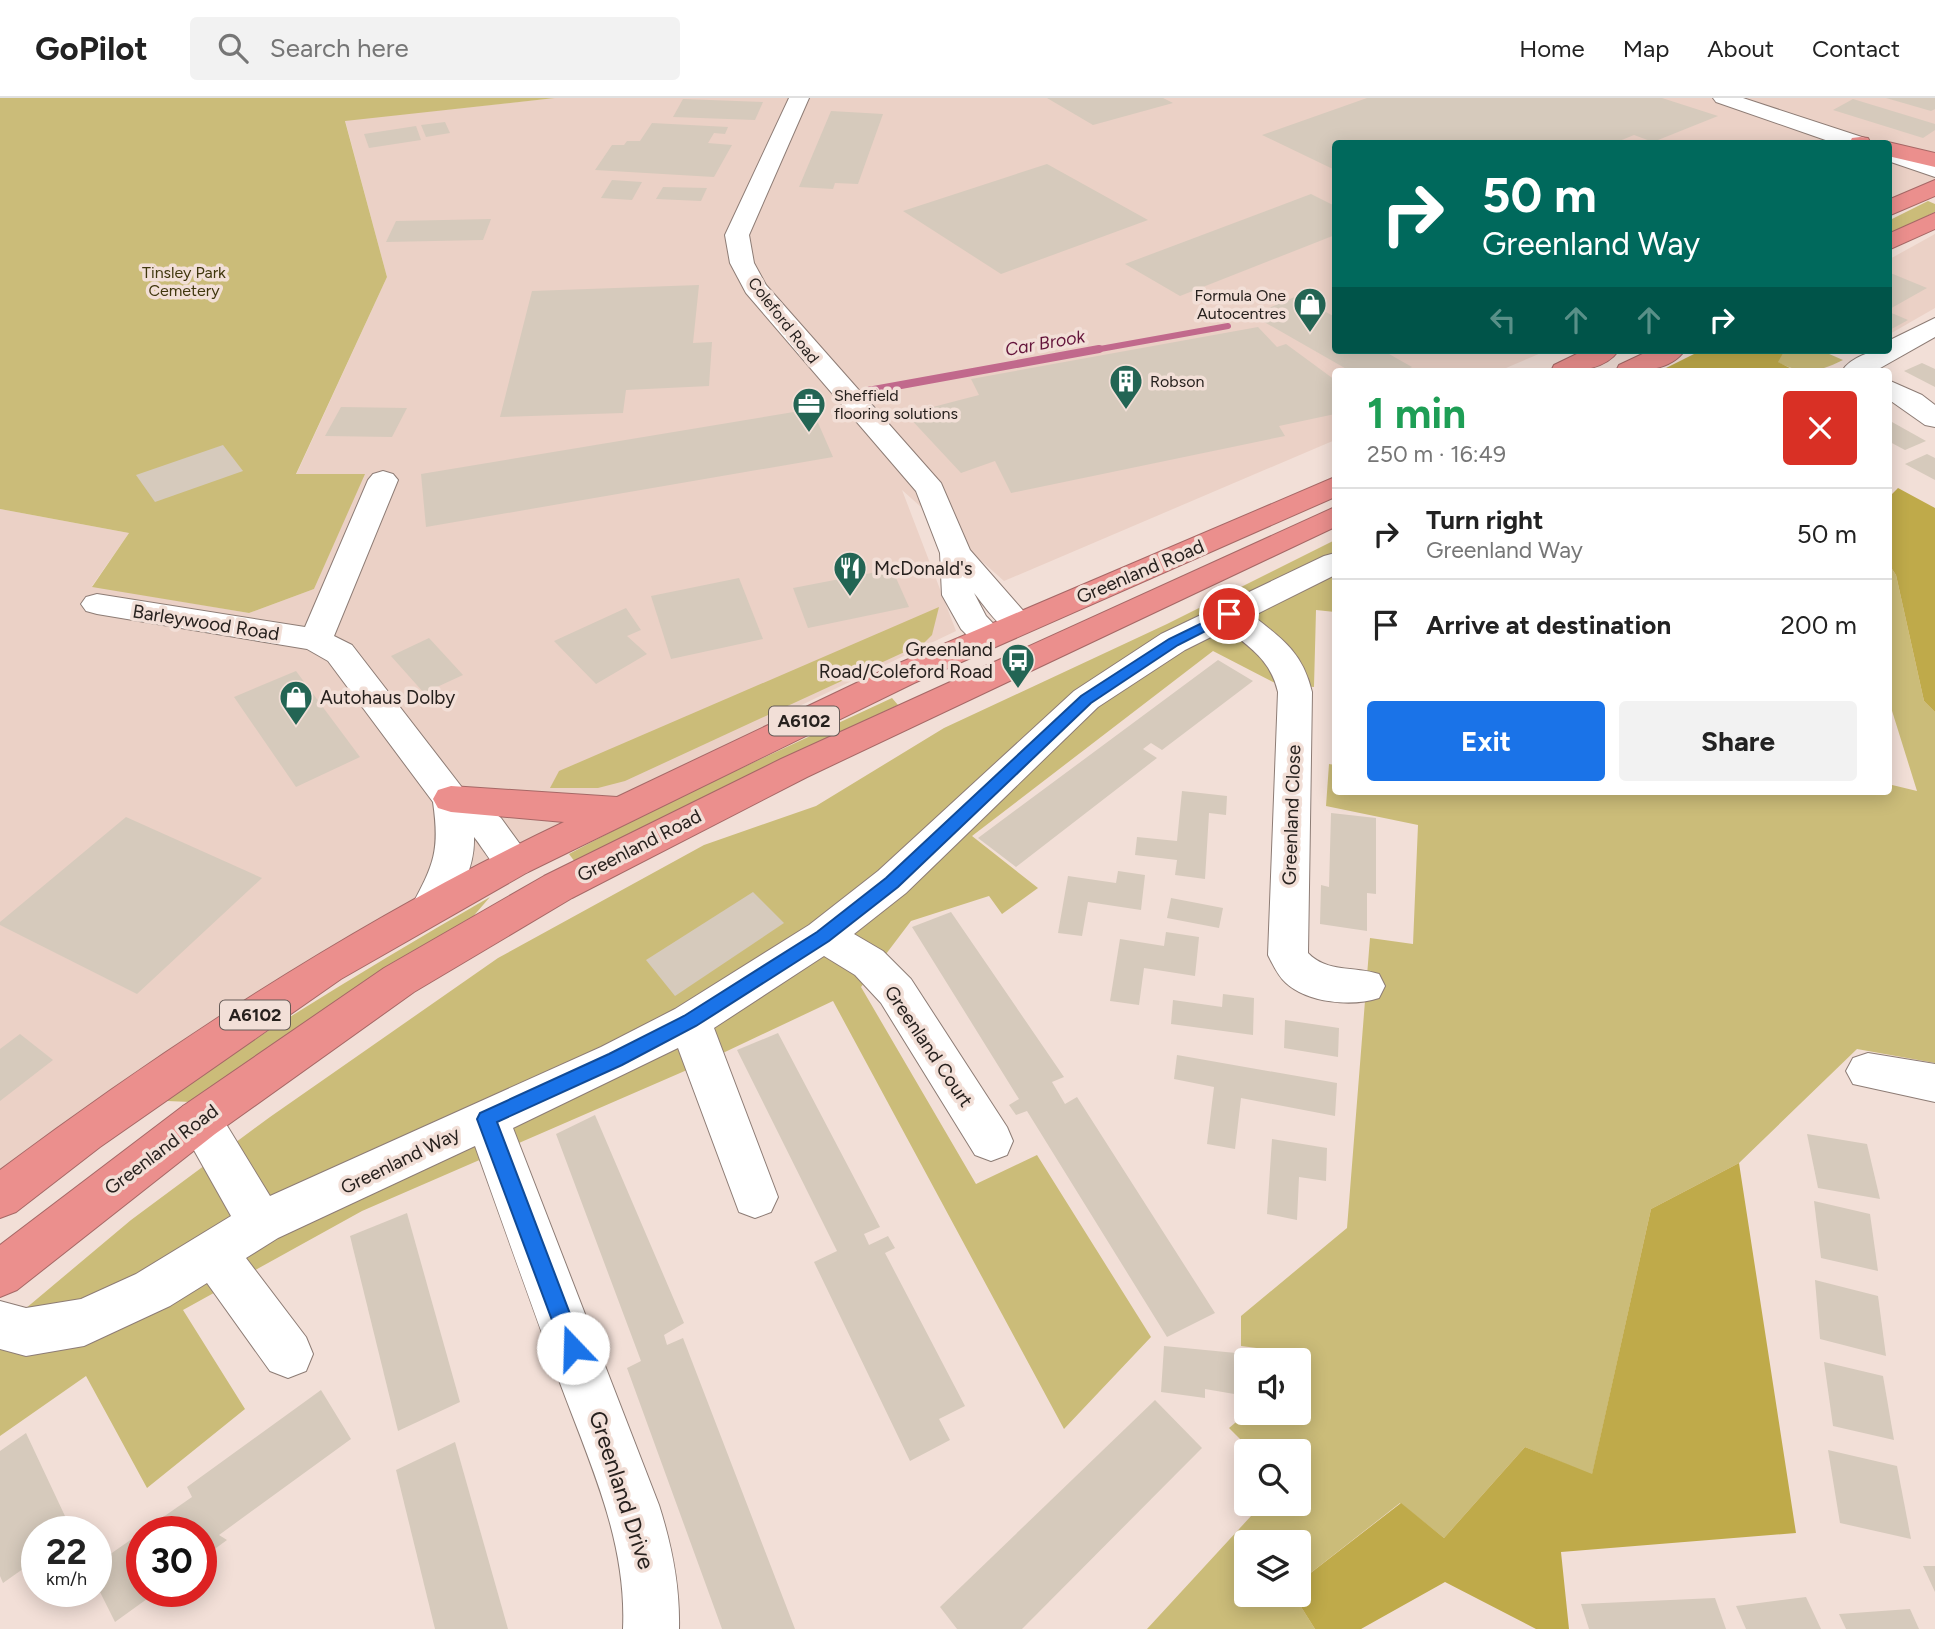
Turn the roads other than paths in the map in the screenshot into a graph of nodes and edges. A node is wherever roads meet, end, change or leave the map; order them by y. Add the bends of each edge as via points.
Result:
1 (799, 98) edge
2 (1723, 98) edge
3 (1848, 140) edge
4 (1892, 152) edge
5 (1892, 153) edge
6 (1935, 160) edge
7 (1935, 170) edge
8 (1935, 187) edge
9 (1892, 207) edge
10 (1935, 220) edge
11 (1892, 241) edge
12 (1935, 326) edge
13 (1892, 350) edge
14 (1595, 354) edge
15 (1660, 354) edge
16 (1886, 354) edge
17 (1570, 363) edge
18 (1634, 368) edge
19 (1861, 368) edge
20 (1892, 390) edge
21 (1935, 419) edge
22 (383, 480) dead end
23 (1332, 487) edge
24 (1332, 517) edge
25 (1332, 564) edge
26 (97, 604) dead end
27 (1229, 614) junction
28 (1003, 630) junction
29 (316, 640) junction
30 (1033, 658) junction
31 (451, 799) junction
32 (621, 809) junction
33 (514, 862) junction
34 (430, 907) junction
35 (505, 918) junction
36 (823, 936) junction
37 (1364, 986) dead end
38 (690, 1021) junction
39 (1868, 1071) dead end
40 (1933, 1092) edge
41 (486, 1119) junction
42 (199, 1120) junction
43 (84, 1133) junction
44 (991, 1141) dead end
45 (0, 1197) edge
46 (755, 1197) dead end
47 (261, 1223) junction
48 (213, 1253) junction
49 (0, 1274) edge
50 (0, 1325) edge
51 (288, 1354) dead end
52 (651, 1629) edge

1 - 28 street, Coleford Road via 737,235 742,263 755,288 930,489 956,553 958,595 973,622
2 - 3 street
4 - 6 highway
5 - 7 street
8 - 9 highway
10 - 11 highway
12 - 13 street
14 - 17 highway
15 - 18 highway
16 - 19 street
20 - 21 street
22 - 29 street
23 - 28 highway, Greenland Road / A6102
24 - 30 highway, Greenland Road / A6102
25 - 27 street, Greenland Way
26 - 29 street, Barleywood Road
27 - 36 street, Greenland Way via 1173,642 1086,699 902,873
27 - 37 street, Greenland Close via 1290,669 1295,692 1288,955 1296,970 1311,980
28 - 30 highway via 1011,651
28 - 32 highway, Greenland Road / A6102
29 - 31 street, Barleywood Road via 340,653
30 - 35 highway, Greenland Road / A6102 via 712,808
31 - 32 highway
31 - 33 street, Barleywood Road via 488,828
31 - 34 street via 456,858
32 - 33 highway, Greenland Road / A6102
33 - 34 highway, Greenland Road / A6102
33 - 35 highway via 514,889
34 - 43 highway, Greenland Road / A6102 via 327,967
35 - 42 highway, Greenland Road / A6102 via 399,980
36 - 38 street, Greenland Way
36 - 44 street, Greenland Court via 869,963 896,991
38 - 41 street, Greenland Way
38 - 46 street
39 - 40 street
41 - 47 street, Greenland Way
41 - 52 street, Greenland Drive via 650,1563
42 - 43 highway
42 - 47 street
42 - 49 highway, Greenland Road / A6102
43 - 45 highway, Greenland Road / A6102
47 - 48 street, Greenland Way
48 - 50 street, Greenland Way via 153,1290 84,1322 26,1332
48 - 51 street

